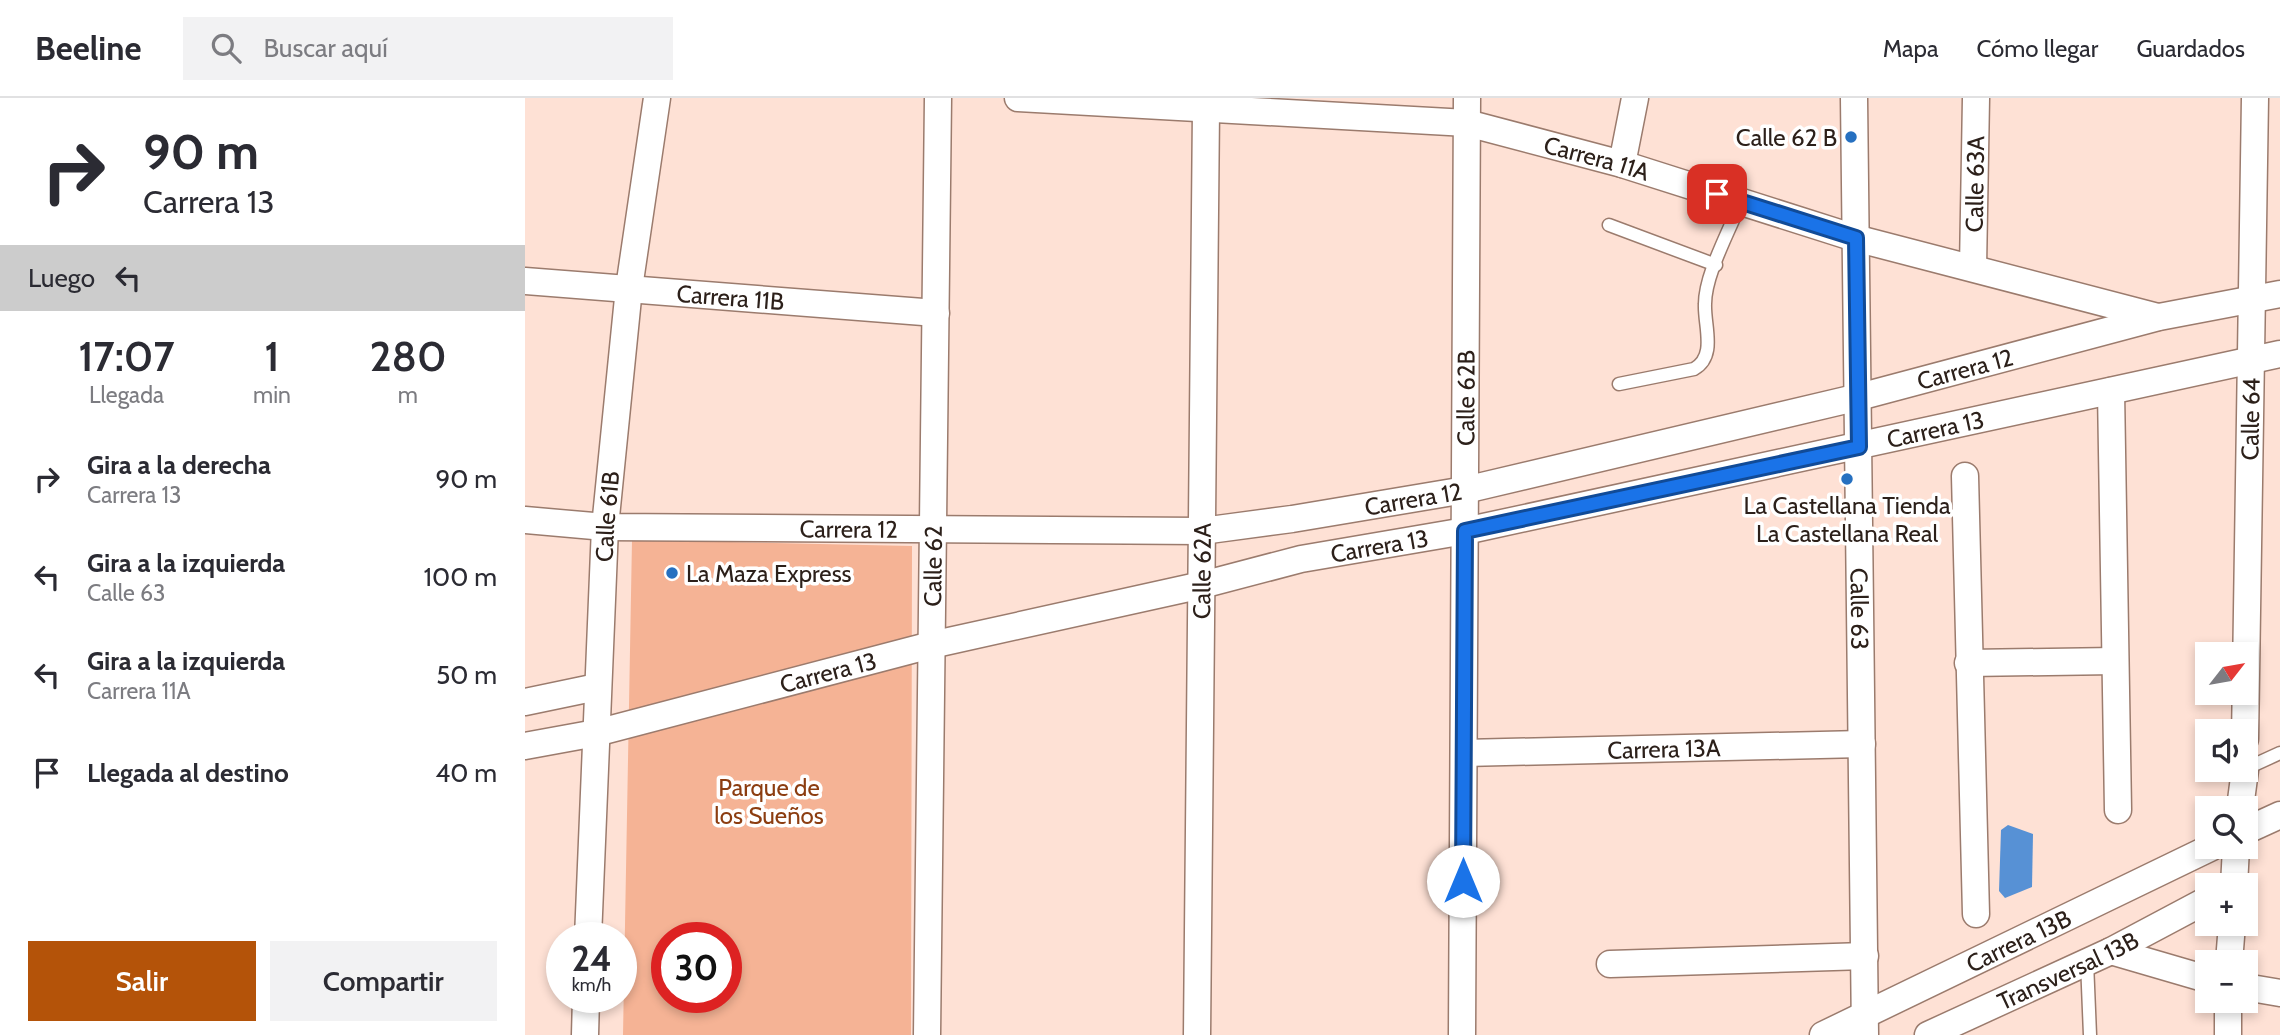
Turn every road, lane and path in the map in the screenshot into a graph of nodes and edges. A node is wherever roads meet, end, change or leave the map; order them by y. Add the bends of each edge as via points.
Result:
1 (657, 98) edge
2 (938, 98) edge
3 (1018, 98) edge
4 (1635, 98) edge
5 (1854, 98) edge
6 (1976, 98) edge
7 (2255, 98) edge
8 (1165, 102) edge
9 (1206, 109) junction
10 (1467, 111) edge
11 (1622, 164) junction
12 (1741, 201) junction
13 (1609, 225) dead end
14 (1856, 238) junction
15 (1716, 265) junction
16 (1973, 268) junction
17 (525, 281) edge
18 (629, 288) junction
19 (2280, 294) edge
20 (2252, 299) junction
21 (936, 313) junction
22 (2159, 317) junction
23 (2280, 354) edge
24 (2249, 361) junction
25 (1619, 384) dead end
26 (2111, 391) junction
27 (1859, 397) junction
28 (1859, 447) junction
29 (1965, 477) dead end
30 (1465, 490) junction
31 (525, 520) edge
32 (605, 527) junction
33 (933, 531) junction
34 (1202, 531) junction
35 (1465, 531) junction
36 (1202, 585) junction
37 (931, 645) junction
38 (2115, 661) junction
39 (1968, 663) junction
40 (597, 687) junction
41 (525, 702) edge
42 (2245, 719) edge
43 (596, 733) junction
44 (1862, 744) junction
45 (525, 746) edge
46 (2280, 753) edge
47 (1464, 754) junction
48 (2258, 764) edge
49 (2118, 810) dead end
50 (2280, 815) edge
51 (2258, 825) edge
52 (2195, 856) edge
53 (2195, 906) edge
54 (1976, 914) dead end
55 (590, 922) edge
56 (1865, 956) junction
57 (2099, 956) junction
58 (1610, 964) dead end
59 (2195, 976) edge
60 (2258, 989) edge
61 (2280, 993) edge
62 (586, 1013) edge
63 (2228, 1013) edge
64 (1866, 1025) edge
65 (585, 1035) edge
66 (926, 1035) edge
67 (1197, 1035) edge
68 (1462, 1035) edge
69 (1823, 1035) edge
70 (1928, 1035) edge
71 (2090, 1035) edge
72 (2228, 1035) edge

1 - 18 street, Calle 61B
2 - 21 street, Calle 62
3 - 8 street, Carrera 11A
4 - 11 street
5 - 14 street, Calle 63
6 - 16 street, Calle 63A
7 - 20 street, Calle 64
8 - 9 street, Carrera 11A
9 - 10 street, Carrera 11A
9 - 34 street, Calle 62A
10 - 11 street, Carrera 11A
10 - 30 street, Calle 62B
11 - 12 street, Carrera 11A
12 - 14 street, Carrera 11A
12 - 15 lane
13 - 15 lane
14 - 16 street, Carrera 11A
14 - 27 street, Calle 63
15 - 25 lane via 1706,291 1708,353 1703,364
16 - 22 street, Carrera 11A
17 - 18 street, Carrera 11B
18 - 21 street, Carrera 11B
18 - 32 street, Calle 61B
19 - 20 street, Carrera 12
20 - 22 street, Carrera 12
20 - 24 street, Calle 64
21 - 33 street, Calle 62
22 - 27 street, Carrera 12
23 - 24 street, Carrera 13
24 - 26 street, Carrera 13
24 - 42 street, Calle 64
26 - 28 street, Carrera 13
26 - 38 street
27 - 28 street, Calle 63
27 - 30 street, Carrera 12
28 - 35 street, Carrera 13
28 - 44 street, Calle 63
29 - 39 street
30 - 34 street, Carrera 12
30 - 35 street, Calle 62B
31 - 32 street, Carrera 12
32 - 33 street, Carrera 12
32 - 40 street, Calle 61B
33 - 34 street, Carrera 12
33 - 37 street, Calle 62
34 - 36 street, Calle 62A
35 - 36 street, Carrera 13 via 1301,559
35 - 47 street, Calle 62B
36 - 37 street, Carrera 13
36 - 67 street, Calle 62A
37 - 43 street, Carrera 13
37 - 66 street, Calle 62
38 - 39 street
38 - 49 street
39 - 54 street
40 - 41 street
40 - 43 street, Calle 61B
43 - 45 street, Carrera 13
43 - 55 street, Calle 61B
44 - 47 street, Carrera 13A
44 - 56 street, Calle 63
46 - 48 lane
47 - 68 street, Calle 62B
50 - 51 street
52 - 64 street, Carrera 13B
53 - 57 street, Transversal 13B
56 - 58 street
56 - 64 street, Calle 63
57 - 59 street
57 - 70 street, Transversal 13B
57 - 71 lane
60 - 61 street
62 - 65 street
63 - 72 street
64 - 69 street, Carrera 13B

